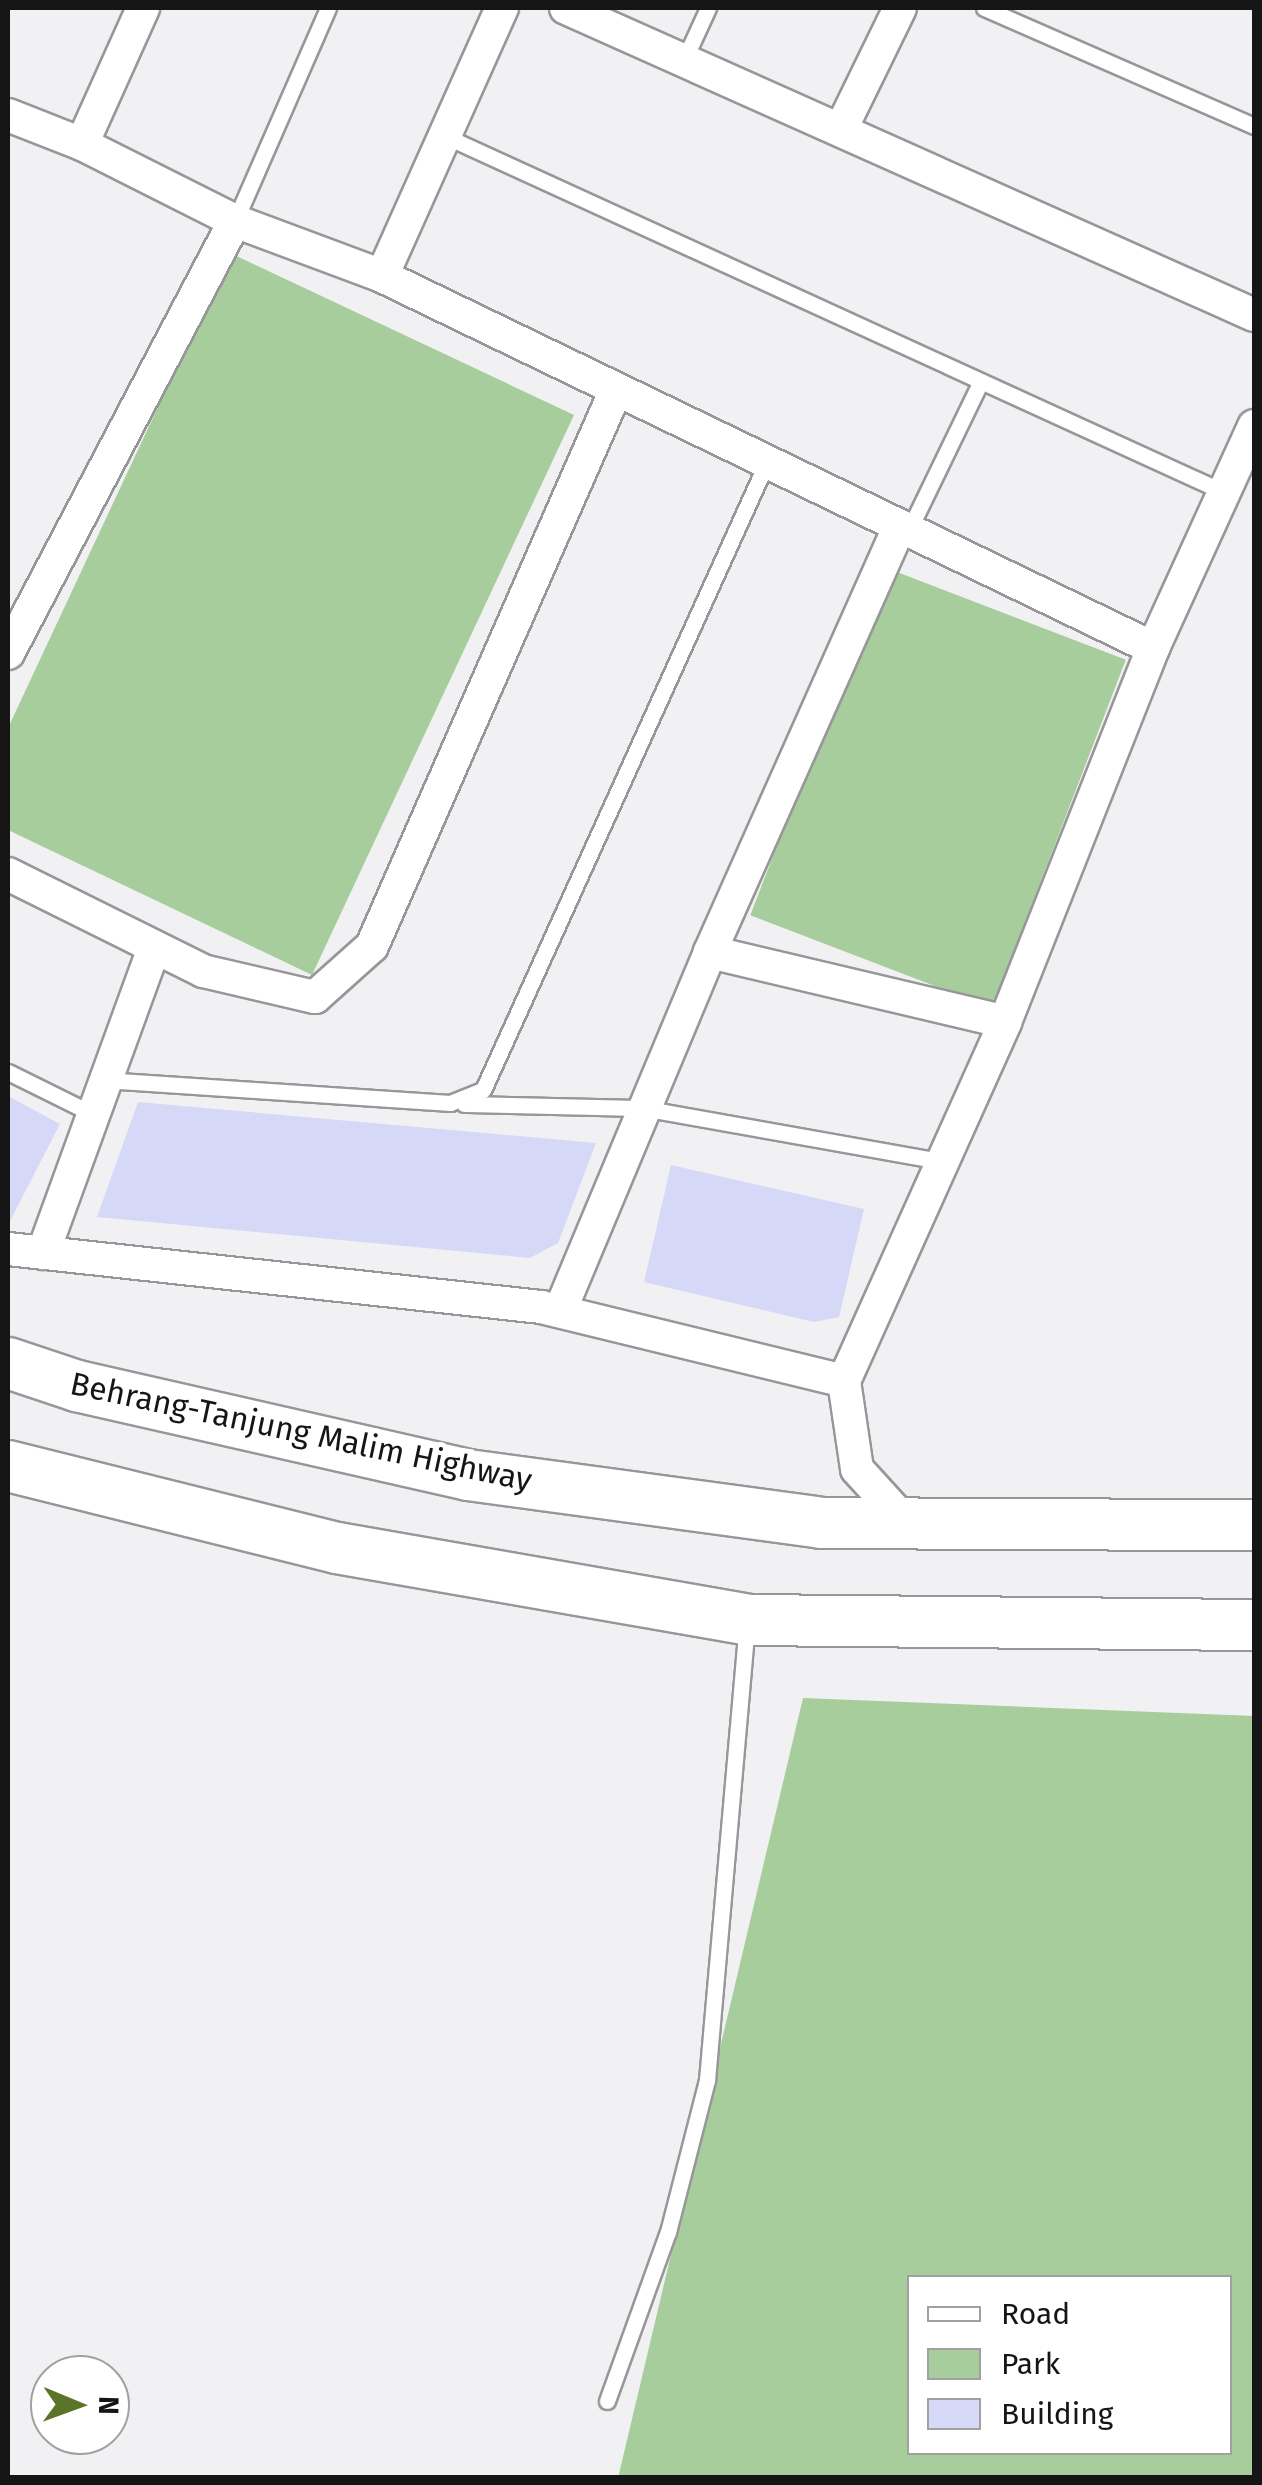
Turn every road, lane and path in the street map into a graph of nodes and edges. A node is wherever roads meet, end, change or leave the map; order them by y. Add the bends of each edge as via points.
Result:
1 (143, 8) edge
2 (328, 8) edge
3 (502, 8) edge
4 (566, 8) edge
5 (708, 8) edge
6 (900, 8) edge
7 (984, 8) edge
8 (686, 58) junction
9 (8, 115) edge
10 (1254, 126) edge
11 (842, 128) junction
12 (445, 136) junction
13 (82, 144) junction
14 (235, 220) junction
15 (382, 276) junction
16 (1254, 316) edge
17 (980, 383) junction
18 (616, 390) junction
19 (1254, 426) edge
20 (766, 464) junction
21 (1226, 493) junction
22 (904, 530) junction
23 (1153, 648) junction
24 (8, 653) edge
25 (8, 874) edge
26 (154, 948) junction
27 (710, 952) junction
28 (1004, 1022) junction
29 (8, 1072) edge
30 (104, 1080) junction
31 (450, 1103) junction
32 (642, 1108) junction
33 (91, 1113) junction
34 (940, 1160) junction
35 (8, 1249) edge
36 (43, 1253) junction
37 (560, 1311) junction
38 (8, 1363) edge
39 (844, 1381) junction
40 (8, 1466) edge
41 (1254, 1525) edge
42 (909, 1526) junction
43 (748, 1620) junction
44 (1254, 1625) edge
45 (608, 2401) dead end

1 - 13 street
2 - 14 lane
3 - 12 street
4 - 8 street
5 - 8 lane
6 - 11 street
7 - 10 lane
8 - 11 street
9 - 13 street
11 - 16 street
12 - 15 street
12 - 17 lane
13 - 14 street
14 - 15 street
14 - 24 street
15 - 18 street
17 - 21 lane
17 - 22 lane
18 - 20 street
18 - 26 street via 372,946 315,997 268,992
19 - 21 street
20 - 22 street
20 - 31 lane via 496,1072 470,1099
21 - 23 street
22 - 23 street
22 - 27 street
23 - 28 street
25 - 26 street
26 - 30 street
27 - 28 street
27 - 32 street
28 - 34 street
29 - 33 lane
30 - 31 lane
30 - 33 street
31 - 32 lane
32 - 34 lane
32 - 37 street
33 - 36 street
34 - 39 street
35 - 36 street
36 - 37 street
37 - 39 street
38 - 42 main road, Behrang-Tanjung Malim Highway via 77,1386 468,1474 821,1523
39 - 42 street via 857,1469
40 - 43 main road via 337,1548
41 - 42 main road, Behrang-Tanjung Malim Highway
43 - 44 main road
43 - 45 lane via 708,2080 668,2232

